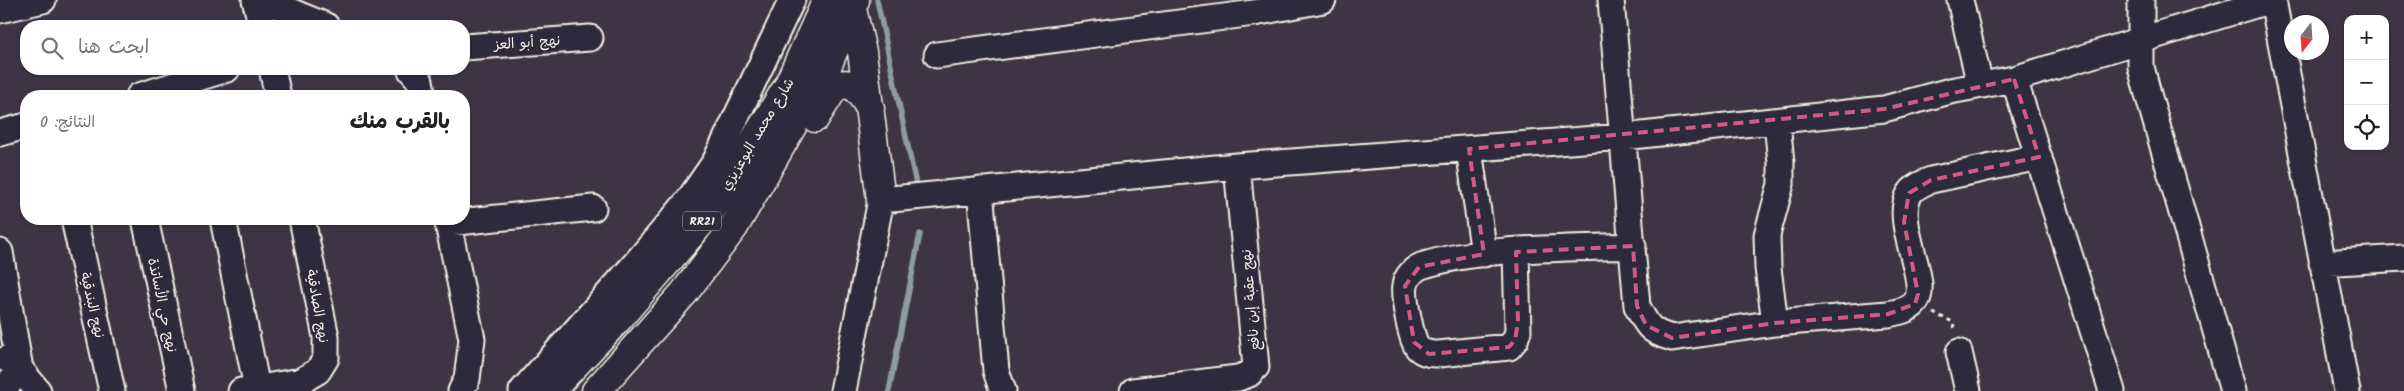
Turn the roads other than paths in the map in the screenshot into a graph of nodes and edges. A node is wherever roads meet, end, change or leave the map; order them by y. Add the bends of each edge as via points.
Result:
1 (43, 0) edge
2 (256, 0) edge
3 (263, 0) edge
4 (792, 0) edge
5 (814, 0) edge
6 (1324, 0) edge
7 (1611, 0) edge
8 (1960, 0) edge
9 (2141, 0) edge
10 (2272, 0) edge
11 (845, 3) edge
12 (0, 10) edge
13 (261, 20) edge
14 (311, 20) edge
15 (590, 38) dead end
16 (2140, 40) junction
17 (470, 47) edge
18 (937, 56) dead end
19 (217, 75) edge
20 (273, 75) edge
21 (415, 75) edge
22 (2014, 79) junction
23 (1980, 85) junction
24 (788, 86) junction
25 (196, 88) edge
26 (182, 90) edge
27 (277, 90) edge
28 (422, 90) edge
29 (870, 108) junction
30 (1777, 122) junction
31 (20, 128) edge
32 (0, 133) edge
33 (1623, 137) junction
34 (1468, 149) junction
35 (2039, 157) junction
36 (1237, 166) junction
37 (980, 190) junction
38 (880, 200) junction
39 (593, 208) dead end
40 (470, 219) edge
41 (75, 225) edge
42 (146, 225) edge
43 (224, 225) edge
44 (303, 225) edge
45 (449, 225) edge
46 (734, 227) junction
47 (1633, 246) junction
48 (0, 252) edge
49 (1516, 252) junction
50 (1484, 254) junction
51 (2404, 258) edge
52 (2322, 263) junction
53 (1775, 323) junction
54 (1959, 352) road end
55 (0, 353) edge
56 (20, 369) junction
57 (249, 389) edge
58 (2, 391) edge
59 (38, 391) edge
60 (112, 391) edge
61 (182, 391) edge
62 (461, 391) edge
63 (522, 391) edge
64 (550, 391) edge
65 (596, 391) edge
66 (843, 391) edge
67 (1003, 391) edge
68 (1132, 391) edge
69 (1968, 391) edge
70 (2112, 391) edge
71 (2233, 391) edge
72 (2347, 391) edge

1 - 12 street
2 - 13 street
3 - 14 street
4 - 63 street via 715,162 688,201
5 - 24 highway
6 - 18 street via 1254,13
7 - 33 street
8 - 23 street
9 - 16 street
10 - 16 street
10 - 52 street
11 - 24 highway, شارع محمد البوعزيزي / RR21
11 - 29 highway via 862,52
11 - 46 highway, شارع محمد البوعزيزي / RR21 via 828,64
15 - 17 street, نهج أبو العز
16 - 22 street
16 - 71 street via 2148,94
19 - 25 street
20 - 27 street
21 - 28 street
22 - 23 street
22 - 35 street
23 - 30 street via 1884,109
24 - 64 highway, شارع محمد البوعزيزي / RR21 via 710,212 618,319
25 - 26 street
29 - 38 highway
29 - 46 highway via 857,87 849,84 834,88 788,160
30 - 33 street
30 - 53 street via 1781,184 1767,235
31 - 32 street
33 - 34 street
33 - 47 street
34 - 36 street
34 - 50 street
35 - 53 street via 1931,180 1909,194 1904,222 1918,276 1915,304 1888,314
35 - 70 street
36 - 37 street
36 - 68 street, نهج عقبة إبن نافع via 1256,367 1238,378
37 - 38 street
37 - 67 street via 996,371
38 - 66 street
39 - 40 street
41 - 60 street, نهج البندقية
42 - 61 street, نهج حي الأساتذة
43 - 57 street
44 - 57 street, نهج الصادقية via 326,337 326,358 318,371 301,380
45 - 62 street via 472,340 468,378
46 - 65 highway, شارع محمد البوعزيزي / RR21 via 684,293
47 - 49 street
47 - 53 street via 1638,306 1646,326 1659,334 1672,338
48 - 56 street
49 - 50 street
49 - 50 street via 1518,331 1509,347 1439,354 1420,350 1414,342 1406,297 1405,286 1409,276 1419,267
51 - 52 street
52 - 72 street
54 - 69 street
55 - 56 street
56 - 58 street
56 - 59 street

